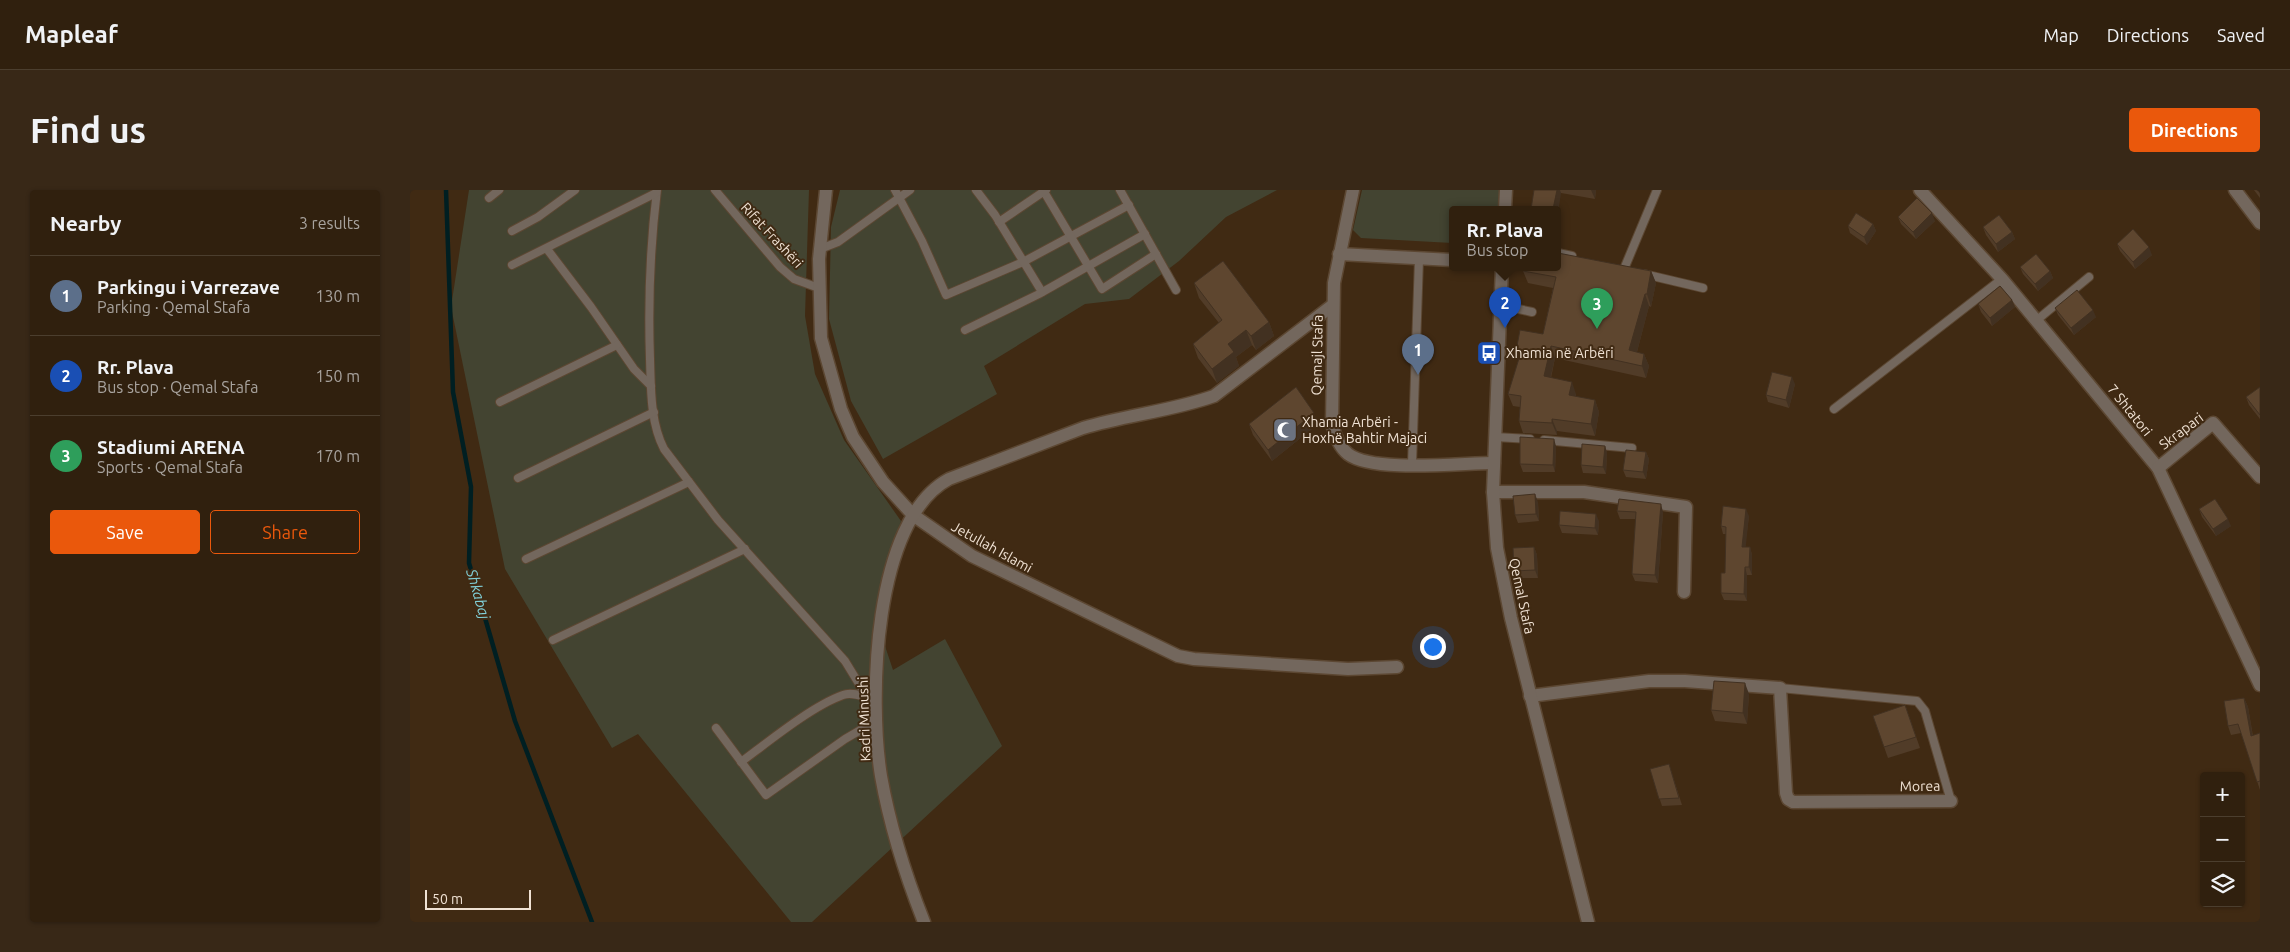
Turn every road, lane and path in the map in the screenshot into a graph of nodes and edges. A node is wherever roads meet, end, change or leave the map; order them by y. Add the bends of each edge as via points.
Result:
1 (499, 190) edge
2 (575, 190) edge
3 (715, 190) edge
4 (826, 190) edge
5 (895, 190) edge
6 (910, 190) edge
7 (976, 190) edge
8 (1120, 190) edge
9 (1353, 190) edge
10 (1506, 190) edge
11 (1657, 190) edge
12 (1920, 190) edge
13 (2235, 190) edge
14 (656, 191) edge
15 (1044, 191) edge
16 (489, 198) dead end
17 (899, 198) junction
18 (1130, 205) junction
19 (1505, 206) edge
20 (999, 222) junction
21 (2260, 223) edge
22 (512, 231) dead end
23 (1145, 234) junction
24 (1071, 237) junction
25 (547, 249) junction
26 (820, 249) junction
27 (1156, 254) junction
28 (1339, 254) junction
29 (1561, 254) edge
30 (1576, 258) edge
31 (1419, 259) junction
32 (1449, 260) edge
33 (1023, 262) junction
34 (512, 265) dead end
35 (1089, 265) junction
36 (1614, 267) edge
37 (1624, 269) junction
38 (1502, 271) edge
39 (2089, 277) dead end
40 (2002, 279) junction
41 (818, 288) junction
42 (1703, 288) dead end
43 (1176, 290) dead end
44 (1042, 292) junction
45 (1333, 305) junction
46 (1500, 305) junction
47 (1532, 312) dead end
48 (2037, 320) junction
49 (964, 330) dead end
50 (617, 345) junction
51 (651, 386) junction
52 (500, 402) dead end
53 (1834, 409) dead end
54 (654, 412) junction
55 (1495, 437) junction
56 (1632, 448) dead end
57 (1494, 463) junction
58 (1412, 464) junction
59 (2158, 468) junction
60 (2260, 477) edge
61 (518, 478) dead end
62 (689, 482) junction
63 (1493, 492) junction
64 (914, 515) junction
65 (745, 549) junction
66 (526, 559) dead end
67 (1684, 592) dead end
68 (552, 640) dead end
69 (1397, 667) dead end
70 (2260, 685) edge
71 (1780, 688) junction
72 (1530, 696) junction
73 (866, 697) junction
74 (876, 717) junction
75 (716, 728) dead end
76 (741, 762) junction
77 (1951, 801) joint
78 (924, 922) edge
79 (1588, 922) edge

1 - 16 lane
2 - 22 lane
3 - 41 lane, Rifat Frashëri via 780,267 794,279
4 - 26 street, Jetullah Islami
5 - 17 lane
6 - 17 lane
7 - 20 lane
8 - 18 lane
9 - 28 street, Qemajl Stafa
10 - 19 street
11 - 37 lane
12 - 40 street, 7 Shtatori
13 - 21 street
14 - 25 lane
14 - 51 lane via 648,276
15 - 20 lane
15 - 24 lane
17 - 26 lane via 838,242
17 - 33 lane via 946,295
18 - 23 lane
18 - 24 lane
20 - 33 lane
23 - 27 lane
23 - 35 lane
24 - 33 lane
24 - 35 lane
25 - 34 lane
25 - 50 lane
26 - 41 street, Jetullah Islami
27 - 35 lane via 1102,289
27 - 43 lane
28 - 31 street
28 - 45 street, Qemajl Stafa
29 - 30 lane
31 - 32 street
31 - 58 lane
33 - 44 lane
35 - 44 lane
36 - 37 lane
37 - 42 lane
38 - 46 street, Qemal Stafa
39 - 48 lane
40 - 48 street, 7 Shtatori
40 - 53 lane
41 - 64 street, Jetullah Islami via 821,338 841,409 854,437 883,482
44 - 49 lane
45 - 58 street, Qemajl Stafa via 1331,413 1334,435 1347,454 1358,460
45 - 64 street, Kadri Minushi via 1214,396 1083,428 949,479 937,485
46 - 47 lane
46 - 55 street, Qemal Stafa
48 - 59 street, 7 Shtatori
50 - 51 lane
50 - 52 lane
51 - 54 lane
54 - 61 lane
54 - 62 lane via 659,440
55 - 56 lane
55 - 57 street, Qemal Stafa
57 - 58 street, Qemajl Stafa
57 - 63 street, Qemal Stafa
59 - 60 street, Skrapari via 2214,422
59 - 70 street, 7 Shtatori
62 - 65 lane
62 - 66 lane
63 - 67 street via 1584,492 1686,507
63 - 72 street, Qemal Stafa via 1501,576
64 - 69 street, Jetullah Islami via 972,556 1178,656 1348,669
64 - 74 street, Kadri Minushi via 894,560 882,615
65 - 68 lane
65 - 73 lane via 845,661
71 - 72 street, Morea via 1685,680
71 - 77 lane, Morea via 1917,701 1925,710
71 - 77 street, Morea via 1786,793 1793,802
72 - 79 street, Qemal Stafa
73 - 74 lane
73 - 76 lane via 845,694 838,697
74 - 76 lane via 766,795
74 - 78 street, Kadri Minushi via 881,775 896,846
75 - 76 lane

